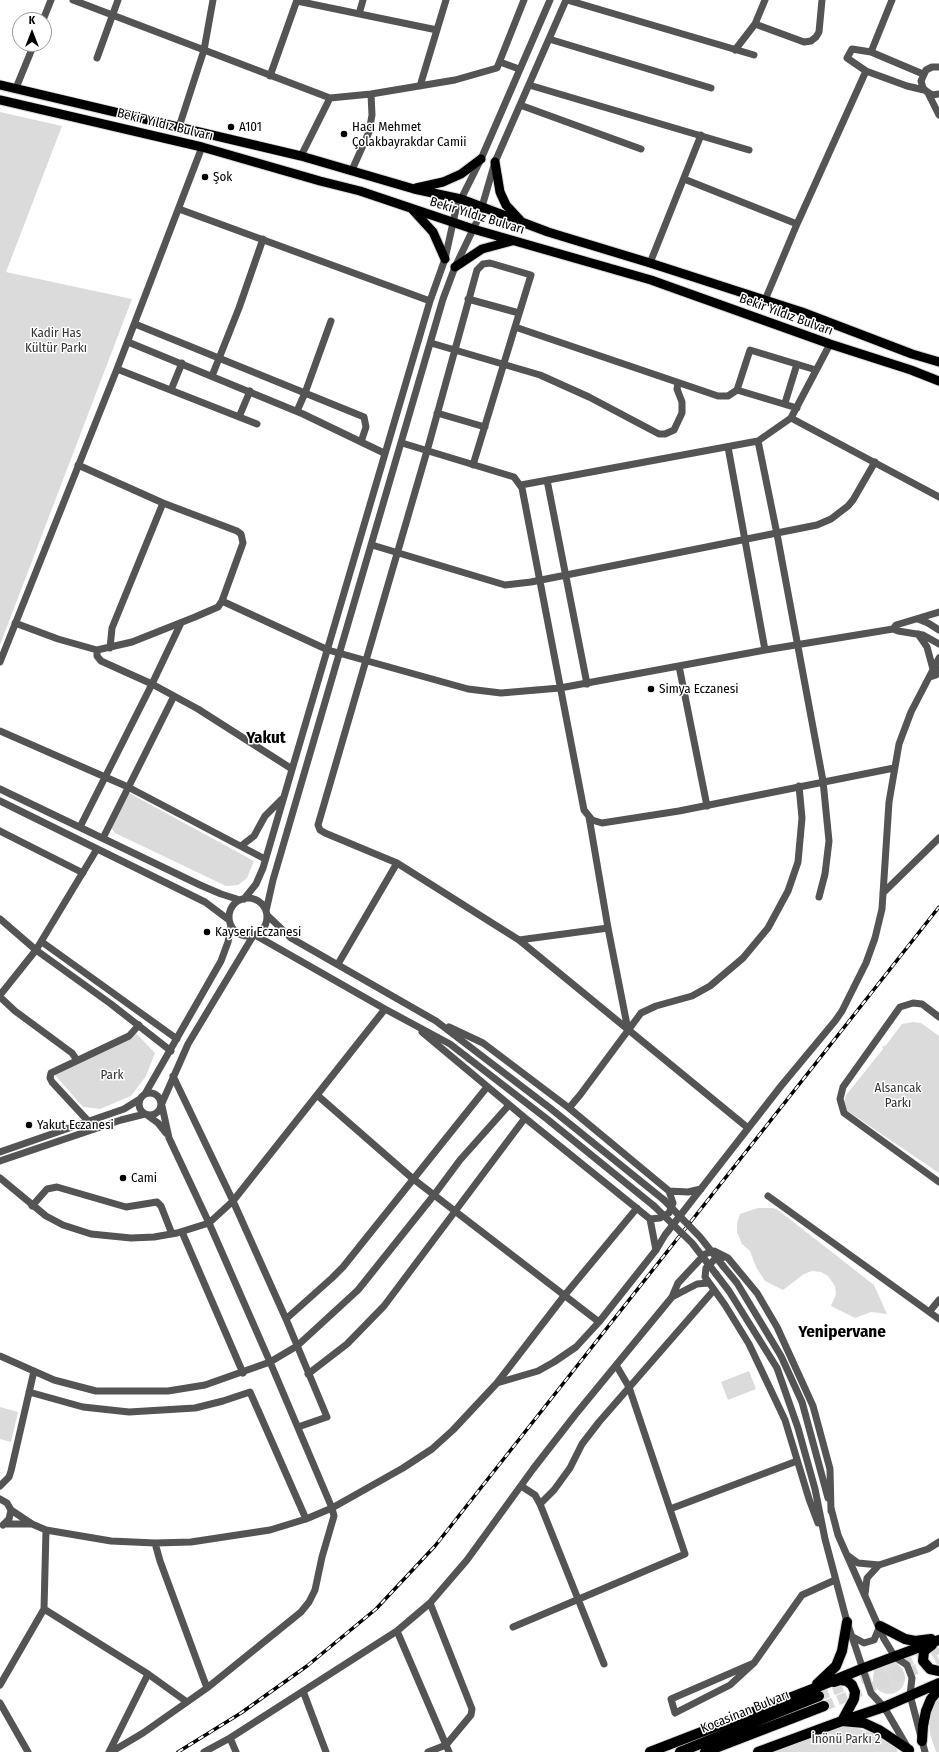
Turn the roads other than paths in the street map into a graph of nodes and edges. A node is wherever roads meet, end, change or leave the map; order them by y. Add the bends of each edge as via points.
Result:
1 (50, 0) edge
2 (72, 0) edge
3 (118, 0) edge
4 (213, 0) edge
5 (363, 0) edge
6 (446, 0) edge
7 (524, 0) edge
8 (550, 0) edge
9 (566, 0) edge
10 (765, 0) edge
11 (822, 0) edge
12 (892, 0) edge
13 (297, 1) edge
14 (46, 12) edge
15 (113, 14) junction
16 (359, 14) junction
17 (755, 24) junction
18 (437, 30) junction
19 (548, 39) junction
20 (204, 50) junction
21 (735, 50) junction
22 (31, 52) edge
23 (871, 52) junction
24 (754, 55) dead end
25 (97, 58) dead end
26 (500, 62) junction
27 (938, 65) edge
28 (519, 69) junction
29 (866, 71) junction
30 (923, 74) junction
31 (270, 76) junction
32 (0, 85) edge
33 (529, 85) junction
34 (420, 86) junction
35 (16, 88) junction
36 (711, 88) dead end
37 (926, 91) junction
38 (371, 94) junction
39 (939, 94) edge
40 (330, 98) junction
41 (0, 100) edge
42 (520, 105) junction
43 (939, 115) edge
44 (179, 127) junction
45 (702, 135) junction
46 (202, 147) junction
47 (641, 149) dead end
48 (749, 150) dead end
49 (302, 156) junction
50 (481, 159) junction
51 (495, 162) junction
52 (352, 170) junction
53 (684, 178) junction
54 (414, 189) junction
55 (461, 199) junction
56 (482, 207) junction
57 (411, 208) junction
58 (179, 209) junction
59 (453, 222) junction
60 (521, 222) junction
61 (797, 224) junction
62 (473, 229) junction
63 (263, 239) junction
64 (512, 240) junction
65 (444, 259) junction
66 (650, 263) junction
67 (455, 267) junction
68 (468, 299) junction
69 (765, 300) junction
70 (430, 301) junction
71 (519, 313) junction
72 (331, 321) dead end
73 (135, 324) junction
74 (515, 326) junction
75 (128, 342) junction
76 (431, 343) junction
77 (830, 344) junction
78 (454, 350) junction
79 (219, 358) junction
80 (939, 362) edge
81 (182, 363) junction
82 (797, 364) junction
83 (504, 365) junction
84 (117, 369) junction
85 (816, 370) junction
86 (212, 376) junction
87 (939, 381) edge
88 (678, 383) junction
89 (171, 390) junction
90 (737, 390) junction
91 (250, 391) junction
92 (305, 393) junction
93 (785, 403) junction
94 (796, 408) junction
95 (297, 411) junction
96 (437, 414) junction
97 (239, 417) junction
98 (791, 418) junction
99 (257, 424) dead end
100 (485, 426) junction
101 (758, 441) junction
102 (361, 442) junction
103 (402, 443) junction
104 (728, 447) junction
105 (427, 451) junction
106 (384, 453) junction
107 (875, 462) junction
108 (78, 465) junction
109 (473, 465) junction
110 (547, 480) junction
111 (521, 485) junction
112 (939, 497) edge
113 (163, 503) junction
114 (777, 534) junction
115 (745, 540) junction
116 (372, 545) junction
117 (397, 552) junction
118 (567, 575) junction
119 (540, 580) junction
120 (222, 601) junction
121 (939, 612) edge
122 (918, 619) junction
123 (15, 623) junction
124 (181, 623) junction
125 (893, 629) junction
126 (939, 630) edge
127 (916, 633) junction
128 (797, 644) junction
129 (939, 644) edge
130 (110, 648) junction
131 (97, 650) junction
132 (328, 650) junction
133 (764, 650) junction
134 (340, 653) junction
135 (939, 658) edge
136 (365, 660) junction
137 (0, 662) edge
138 (679, 666) junction
139 (936, 669) edge
140 (152, 684) junction
141 (587, 684) junction
142 (560, 688) junction
143 (174, 696) junction
144 (0, 731) edge
145 (894, 768) junction
146 (292, 769) junction
147 (105, 777) junction
148 (823, 782) junction
149 (799, 786) junction
150 (128, 787) junction
151 (0, 789) edge
152 (284, 797) junction
153 (0, 801) edge
154 (707, 806) junction
155 (589, 817) junction
156 (80, 827) junction
157 (0, 831) edge
158 (103, 838) junction
159 (939, 838) edge
160 (241, 846) junction
161 (97, 848) junction
162 (266, 859) junction
163 (397, 862) junction
164 (83, 873) junction
165 (883, 893) junction
166 (819, 897) dead end
167 (242, 900) junction
168 (266, 913) junction
169 (0, 919) edge
170 (230, 923) junction
171 (608, 928) junction
172 (254, 935) junction
173 (519, 940) junction
174 (42, 942) junction
175 (36, 950) junction
176 (338, 964) junction
177 (0, 996) edge
178 (385, 1009) junction
179 (939, 1016) edge
180 (436, 1021) junction
181 (412, 1023) junction
182 (139, 1025) junction
183 (628, 1030) junction
184 (177, 1039) junction
185 (170, 1051) junction
186 (77, 1060) junction
187 (173, 1076) junction
188 (487, 1087) junction
189 (145, 1094) junction
190 (317, 1095) junction
191 (140, 1100) junction
192 (162, 1104) junction
193 (509, 1105) junction
194 (568, 1108) junction
195 (146, 1115) junction
196 (525, 1118) junction
197 (89, 1122) junction
198 (748, 1128) junction
199 (169, 1138) junction
200 (0, 1152) edge
201 (0, 1161) edge
202 (0, 1178) edge
203 (412, 1178) junction
204 (939, 1182) edge
205 (702, 1188) junction
206 (670, 1191) junction
207 (434, 1195) junction
208 (768, 1196) dead end
209 (233, 1202) junction
210 (32, 1206) junction
211 (637, 1208) junction
212 (456, 1212) junction
213 (650, 1219) junction
214 (209, 1223) junction
215 (182, 1232) junction
216 (172, 1234) junction
217 (656, 1250) junction
218 (728, 1258) junction
219 (708, 1283) junction
220 (714, 1290) junction
221 (564, 1296) junction
222 (672, 1297) junction
223 (939, 1300) edge
224 (930, 1311) junction
225 (939, 1318) edge
226 (286, 1319) junction
227 (599, 1322) junction
228 (297, 1346) junction
229 (0, 1356) edge
230 (270, 1362) junction
231 (616, 1365) junction
232 (34, 1372) junction
233 (243, 1373) junction
234 (308, 1374) junction
235 (497, 1383) junction
236 (629, 1387) junction
237 (29, 1392) junction
238 (298, 1427) junction
239 (797, 1461) junction
240 (0, 1486) edge
241 (521, 1486) junction
242 (1, 1498) edge
243 (540, 1504) junction
244 (332, 1508) junction
245 (670, 1509) junction
246 (11, 1510) junction
247 (831, 1511) junction
248 (306, 1519) junction
249 (2, 1524) edge
250 (32, 1524) junction
251 (46, 1530) junction
252 (825, 1539) junction
253 (156, 1542) junction
254 (939, 1542) edge
255 (846, 1554) junction
256 (879, 1565) junction
257 (835, 1580) junction
258 (864, 1595) junction
259 (577, 1599) junction
260 (430, 1603) junction
261 (44, 1609) junction
262 (847, 1622) junction
263 (880, 1626) junction
264 (513, 1627) dead end
265 (397, 1631) junction
266 (852, 1637) junction
267 (939, 1640) edge
268 (895, 1657) junction
269 (754, 1663) junction
270 (604, 1664) dead end
271 (864, 1668) junction
272 (939, 1671) edge
273 (148, 1674) junction
274 (939, 1683) edge
275 (0, 1685) edge
276 (207, 1688) junction
277 (939, 1689) edge
278 (810, 1690) junction
279 (304, 1691) junction
280 (819, 1696) tunnel mouth
281 (910, 1696) junction
282 (187, 1702) junction
283 (0, 1703) edge
284 (824, 1706) tunnel mouth
285 (884, 1707) junction
286 (842, 1721) junction
287 (230, 1738) junction
288 (922, 1741) junction
289 (446, 1745) junction
290 (909, 1751) edge
291 (28, 1752) edge
292 (110, 1752) edge
293 (204, 1752) edge
294 (236, 1752) edge
295 (326, 1752) edge
296 (428, 1752) edge
297 (449, 1752) edge
298 (650, 1752) edge
299 (680, 1752) edge
300 (705, 1752) edge
301 (758, 1752) edge
302 (925, 1752) edge

1 - 14 street
2 - 15 street
3 - 15 street
4 - 20 street
5 - 16 street
6 - 18 street
7 - 26 street
8 - 28 street
9 - 19 street
9 - 21 street
10 - 17 street
11 - 17 street via 819,32 811,41 804,42
12 - 23 street
13 - 16 street
13 - 31 street
15 - 20 street
15 - 25 street
16 - 18 street
17 - 21 street
18 - 34 street
19 - 33 street
19 - 36 street
20 - 31 street
20 - 44 street
21 - 24 street
22 - 35 street
23 - 29 street via 852,49 847,58
23 - 30 street
26 - 28 street
26 - 34 street via 497,68 472,76
27 - 30 street
28 - 50 street
29 - 37 street
29 - 61 street
30 - 37 street via 921,81
31 - 40 street
32 - 35 main road, Bekir Yıldız Bulvarı
33 - 42 street
33 - 45 street
34 - 38 street
35 - 44 main road, Bekir Yıldız Bulvarı
37 - 39 street
37 - 43 street
38 - 40 street
38 - 52 street via 372,115 369,132
40 - 49 street
41 - 46 main road, Bekir Yıldız Bulvarı
42 - 47 street
42 - 51 street
44 - 49 main road, Bekir Yıldız Bulvarı
45 - 48 street
45 - 53 street
46 - 57 main road, Bekir Yıldız Bulvarı via 360,191
46 - 58 street
49 - 52 main road, Bekir Yıldız Bulvarı
50 - 54 main road via 461,174 443,182
50 - 55 street
51 - 56 street
51 - 60 main road via 500,192 506,205
52 - 54 main road, Bekir Yıldız Bulvarı
53 - 61 street
53 - 66 street
54 - 55 main road, Bekir Yıldız Bulvarı
55 - 56 main road, Bekir Yıldız Bulvarı
55 - 59 street
56 - 60 main road, Bekir Yıldız Bulvarı
56 - 62 street
57 - 59 main road, Bekir Yıldız Bulvarı
57 - 65 main road via 433,232
58 - 63 street
58 - 73 street
59 - 62 main road, Bekir Yıldız Bulvarı
59 - 65 street
60 - 66 main road, Bekir Yıldız Bulvarı
61 - 69 street
62 - 64 main road, Bekir Yıldız Bulvarı
62 - 67 street
63 - 70 street
63 - 79 street
64 - 67 main road via 482,250
64 - 77 main road, Bekir Yıldız Bulvarı via 651,280
65 - 70 street
66 - 69 main road, Bekir Yıldız Bulvarı
67 - 76 street
68 - 71 street
68 - 71 street via 477,270 483,264 490,263 531,275
68 - 78 street
69 - 80 main road, Bekir Yıldız Bulvarı
70 - 106 street
71 - 74 street
72 - 92 street
73 - 75 street
73 - 79 street
74 - 83 street
74 - 88 street
75 - 81 street
75 - 84 street
76 - 78 street
76 - 103 street
77 - 85 street
77 - 87 main road, Bekir Yıldız Bulvarı
78 - 83 street
78 - 96 street
79 - 86 street
79 - 92 street
81 - 86 street
81 - 89 street
82 - 85 street
82 - 90 street via 750,350
82 - 93 street
83 - 88 street via 564,385 659,434 674,430 682,412 682,402 677,391
83 - 100 street
84 - 89 street
84 - 108 street
85 - 94 street
86 - 91 street
88 - 90 street via 723,397
89 - 97 street
90 - 93 street
91 - 95 street
91 - 97 street
92 - 95 street
92 - 102 street via 364,417 366,428
93 - 94 street
94 - 98 street
95 - 102 street
96 - 100 street
96 - 105 street
97 - 99 street
98 - 101 street
98 - 107 street
100 - 109 street
101 - 104 street
101 - 114 street
102 - 106 street
103 - 105 street
103 - 116 street
104 - 110 street
104 - 115 street
105 - 109 street
105 - 117 street
106 - 132 street
107 - 112 street
107 - 114 street via 853,500 843,511 817,525
108 - 113 street
108 - 123 street
109 - 111 street via 514,477
110 - 111 street
110 - 118 street
111 - 119 street
113 - 120 street via 237,531 242,536 243,543
113 - 130 street via 112,628
114 - 115 street
114 - 128 street
115 - 118 street
115 - 133 street
116 - 117 street
116 - 134 street
117 - 119 street via 505,585
117 - 136 street
118 - 119 street
118 - 141 street
119 - 142 street
120 - 124 street via 218,607
120 - 132 street
121 - 122 street
122 - 125 street via 896,625
122 - 126 street
123 - 131 street
123 - 137 street
124 - 130 street
124 - 140 street
125 - 127 street
125 - 128 street
127 - 129 street
127 - 139 street via 927,647
128 - 133 street
128 - 148 street
130 - 131 street
131 - 140 street via 97,656 101,661
132 - 134 street
132 - 146 street
133 - 138 street
134 - 136 street
134 - 168 street via 273,880
135 - 139 street
136 - 142 street via 479,691 514,693
136 - 163 street via 318,825 325,833
138 - 141 street
138 - 154 street
139 - 145 street via 936,674 930,677 906,723
140 - 143 street
140 - 147 street
141 - 142 street
142 - 155 street via 584,810
143 - 146 street
143 - 150 street
144 - 147 street
145 - 148 street
145 - 165 street via 889,802
146 - 152 street
147 - 150 street
147 - 156 street
148 - 149 street
148 - 166 street via 829,841
149 - 154 street
149 - 183 street via 802,818 798,862 788,891 768,928 743,958 710,986 692,996 641,1013
150 - 158 street
150 - 160 street
151 - 156 street
152 - 160 street via 265,816 254,836
152 - 162 street
153 - 161 street
154 - 155 street via 602,823
155 - 171 street
156 - 158 street
157 - 164 street
158 - 167 street via 200,885
159 - 165 street
160 - 162 street
161 - 164 street
161 - 170 street via 205,902
162 - 167 street via 256,884
163 - 173 street
163 - 176 street
164 - 174 street
165 - 198 street via 882,909 873,944 845,1006
167 - 168 street via 258,901
167 - 170 street via 232,908
168 - 172 street via 263,929
168 - 176 street via 288,936
169 - 175 street
170 - 172 street via 240,934
170 - 184 street via 228,942 221,961
171 - 173 street
171 - 183 street
172 - 178 street
172 - 187 street via 188,1044
173 - 183 street
174 - 175 street
174 - 184 street
175 - 177 street
175 - 182 street
176 - 180 street
177 - 186 street via 15,1011 72,1053
178 - 181 street
178 - 190 street
179 - 204 street via 922,1004 913,1003 900,1007 843,1087 840,1099 844,1113
180 - 194 street via 483,1043
180 - 247 street, bridge via 664,1200 700,1237 737,1283 781,1356 802,1402
181 - 188 street
181 - 252 street, bridge via 450,1044 477,1063 654,1206 692,1243 729,1291 777,1368 800,1435
182 - 185 street
182 - 186 street via 129,1036
183 - 194 street
183 - 198 street
184 - 185 street
185 - 189 street
186 - 197 street via 54,1070 50,1078
187 - 192 street
187 - 209 street
188 - 193 street
188 - 203 street
189 - 191 street
189 - 192 street via 156,1094
190 - 203 street
190 - 209 street
191 - 195 street via 139,1107
191 - 197 street via 130,1107
192 - 195 street via 155,1115
192 - 199 street
193 - 196 street
193 - 207 street via 460,1160
194 - 206 street
195 - 199 street via 161,1126
195 - 201 street via 121,1120
196 - 211 street
196 - 212 street
197 - 200 street
198 - 205 street
199 - 214 street
202 - 210 street
203 - 207 street
203 - 226 street via 343,1266
205 - 206 street via 688,1192
205 - 217 street
206 - 213 street via 673,1203 669,1213 660,1218
207 - 212 street
207 - 228 street via 358,1290
208 - 224 street
209 - 214 street
209 - 226 street
210 - 216 street via 63,1225 91,1234 131,1238
210 - 216 street via 46,1189 53,1187 126,1207 157,1202 162,1206
211 - 213 street
211 - 221 street
212 - 221 street
212 - 234 street via 384,1306 347,1344
213 - 217 street
214 - 215 street
214 - 230 street
215 - 216 street
215 - 233 street
217 - 227 street
218 - 219 street via 714,1260 706,1268 705,1276
218 - 222 street via 714,1251 706,1254 678,1283
218 - 247 street via 757,1294 777,1327 813,1406 830,1469
219 - 220 street
219 - 222 street via 697,1284
220 - 236 street
220 - 239 street via 750,1344 785,1420
221 - 227 street
221 - 235 street
222 - 231 street
223 - 224 street
224 - 225 street
226 - 228 street
227 - 235 street via 576,1347 554,1362
228 - 230 street
228 - 234 street
229 - 232 street
230 - 233 street
230 - 238 street
231 - 236 street
231 - 241 street
232 - 233 street via 96,1391 168,1391 205,1386
232 - 237 street
234 - 238 street via 326,1417
235 - 244 street via 453,1430 432,1448 403,1468
236 - 243 street via 590,1433 570,1468
236 - 245 street
237 - 240 street via 11,1471
237 - 248 street via 83,1407 130,1412 195,1408 250,1392
238 - 244 street
239 - 245 street
239 - 252 street
241 - 243 street via 535,1495
241 - 260 street via 467,1560
242 - 246 street
243 - 259 street
244 - 248 street
244 - 276 street via 334,1516 315,1590 309,1602 297,1616
245 - 259 street via 685,1554
246 - 249 street via 9,1519
246 - 250 street
247 - 255 street
248 - 253 street via 270,1530 225,1538 191,1542
249 - 250 street
250 - 251 street
251 - 253 street via 111,1541
251 - 261 street
252 - 257 street
253 - 276 street via 160,1561
254 - 256 street via 928,1549
255 - 256 street via 858,1563
255 - 258 street
256 - 258 street via 868,1578
257 - 262 street
257 - 269 street via 802,1595
258 - 263 street
259 - 264 street
259 - 270 street
260 - 265 street
260 - 289 street via 472,1709 471,1715
261 - 273 street
261 - 275 street
262 - 266 street
262 - 278 highway via 842,1651 836,1666
263 - 266 street via 874,1640 864,1643
263 - 267 highway via 905,1639
263 - 268 street via 884,1639
265 - 279 street
265 - 289 street
266 - 271 street
267 - 268 highway
267 - 272 highway via 926,1648 923,1658 927,1667
268 - 271 highway
268 - 281 street via 907,1665 912,1678
269 - 269 street via 730,1685 675,1712 671,1699
271 - 278 highway
271 - 285 street via 871,1693
273 - 282 street
273 - 292 street
274 - 281 highway
276 - 282 street
277 - 288 highway via 926,1711
278 - 286 highway via 840,1680 850,1683 855,1696
278 - 298 highway
279 - 287 street
279 - 295 street
280 - 299 highway, Kocasinan Bulvarı
281 - 285 highway
281 - 288 street
282 - 292 street via 144,1733
283 - 291 street
284 - 300 highway, Kocasinan Bulvarı
285 - 286 highway
285 - 290 street
286 - 290 highway via 864,1723
286 - 301 highway
287 - 293 street
287 - 294 street
288 - 302 street
289 - 296 street
289 - 297 street

